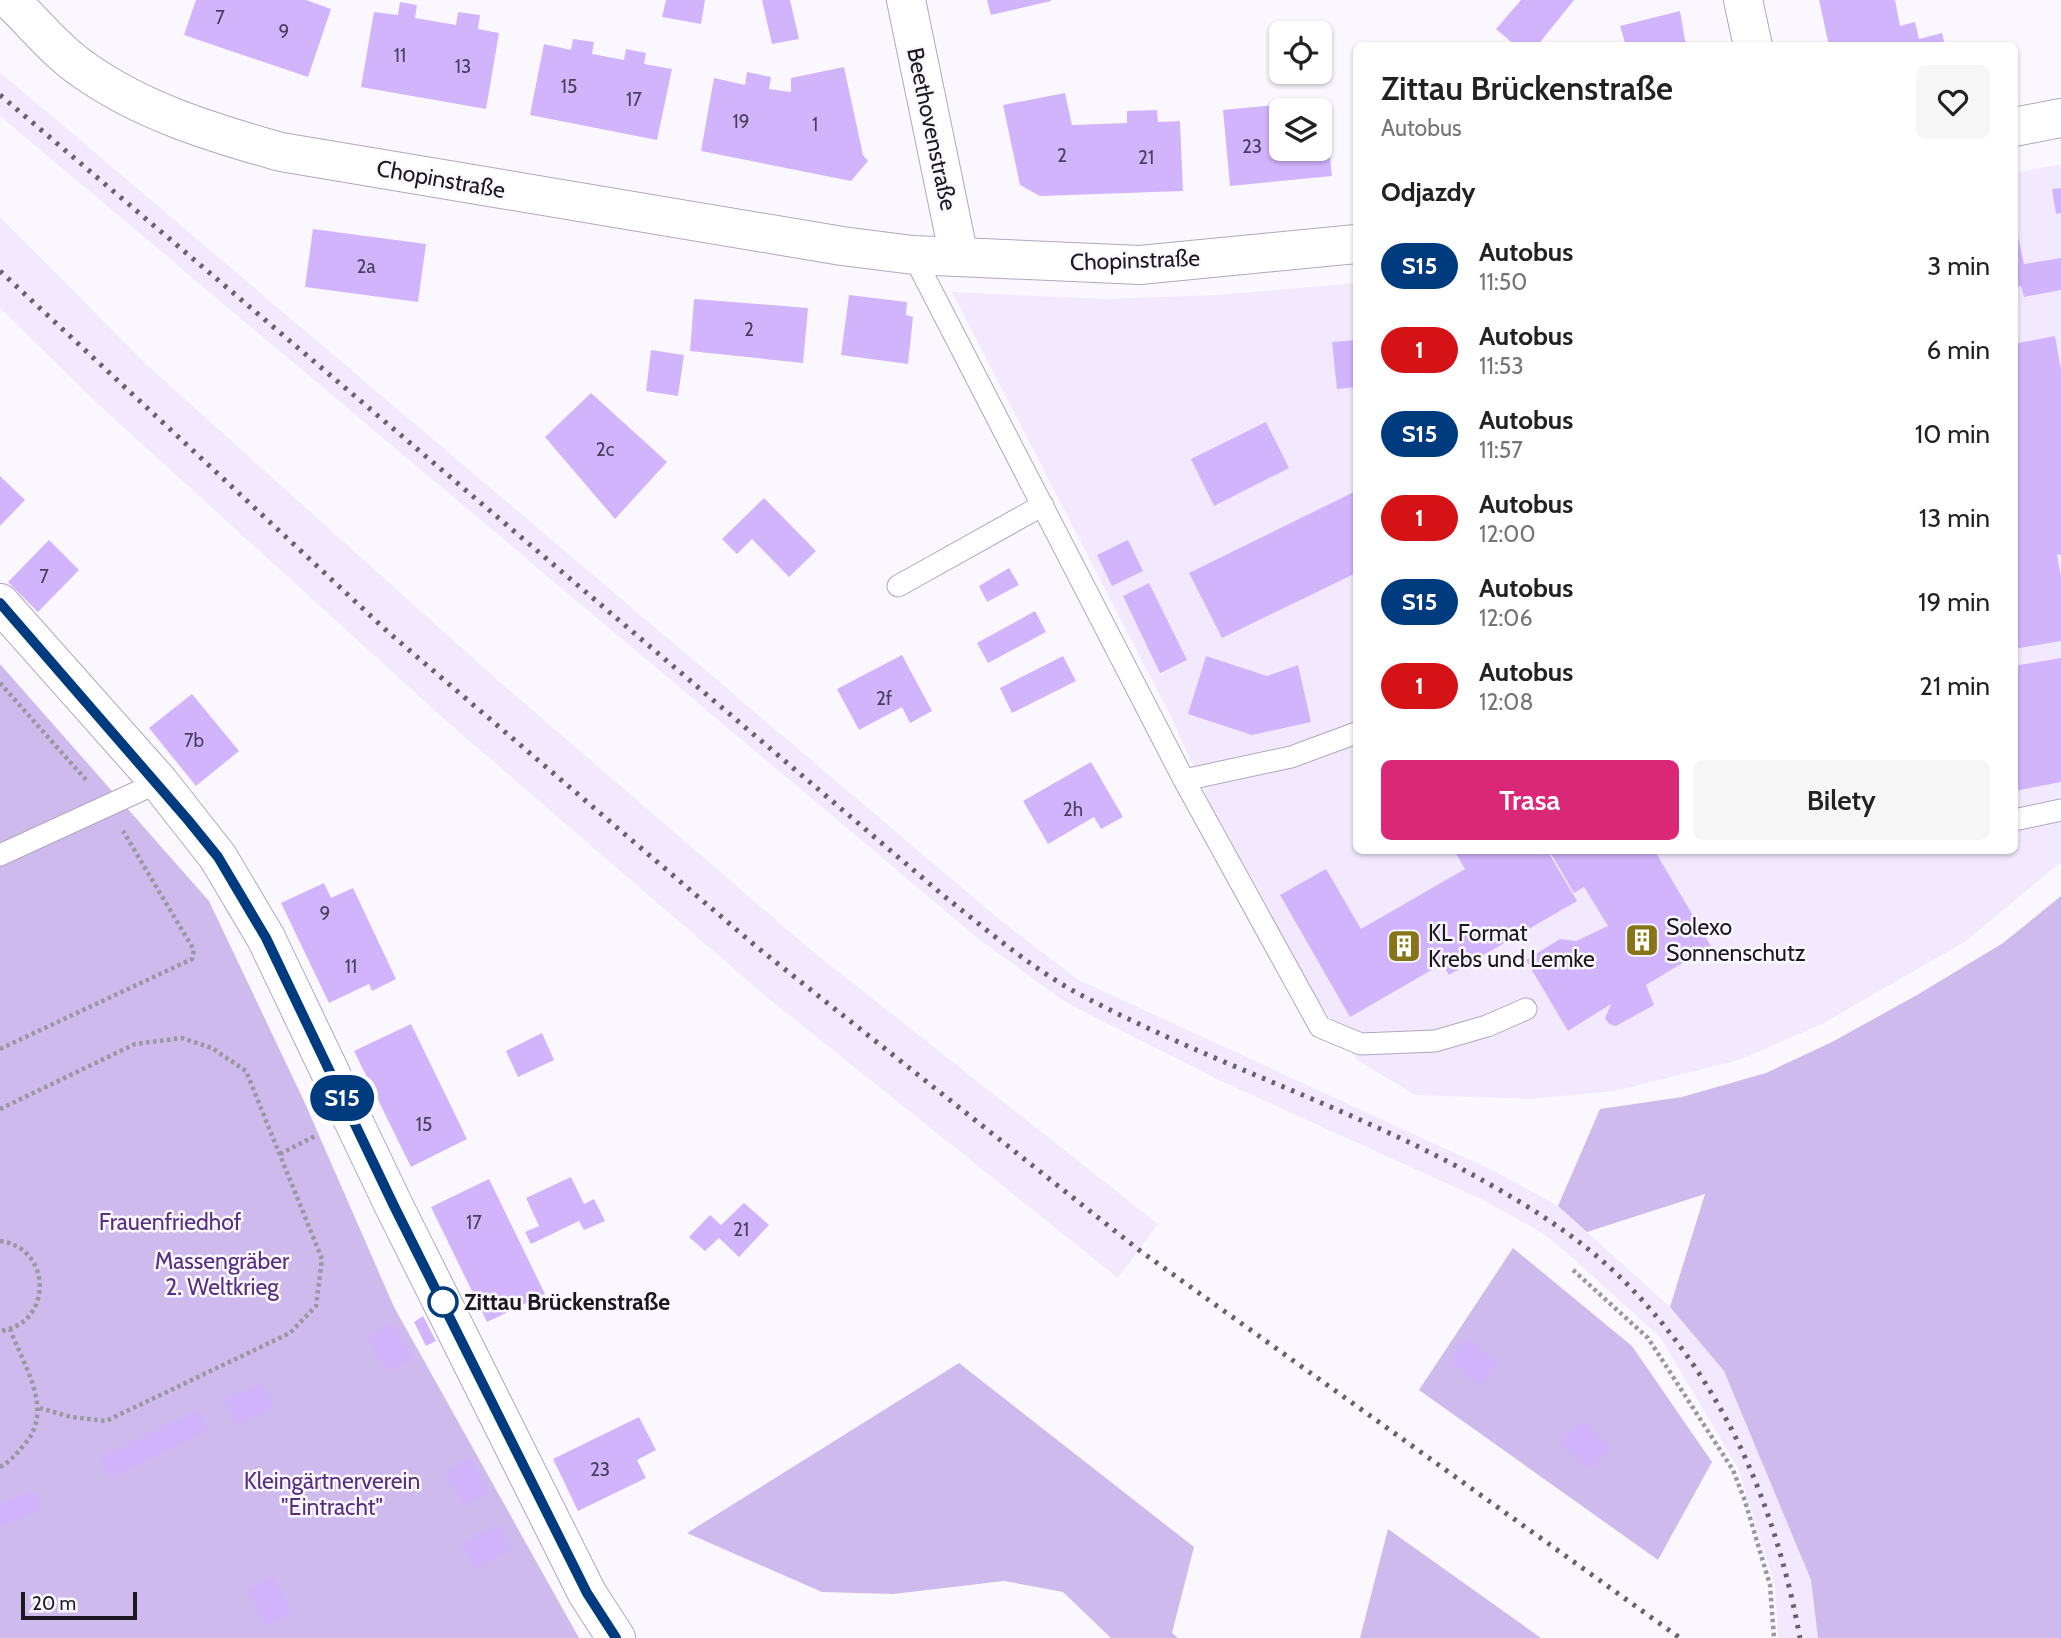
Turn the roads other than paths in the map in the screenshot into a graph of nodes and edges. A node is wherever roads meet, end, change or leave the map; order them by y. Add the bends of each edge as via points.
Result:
1 (10, 0) edge
2 (906, 0) edge
3 (1743, 0) edge
4 (1752, 42) edge
5 (2061, 118) edge
6 (2018, 126) edge
7 (1353, 244) edge
8 (913, 255) junction
9 (959, 257) junction
10 (1043, 505) junction
11 (898, 586) dead end
12 (0, 603) edge
13 (1353, 734) edge
14 (1184, 780) junction
15 (159, 782) junction
16 (2061, 810) edge
17 (2018, 819) edge
18 (0, 855) edge
19 (1526, 1009) dead end
20 (616, 1638) edge

1 - 8 street, Chopinstraße via 83,70 145,104 214,133 281,152
2 - 9 street, Beethovenstraße
3 - 4 street
5 - 6 street
7 - 9 street, Chopinstraße via 1140,265
8 - 9 street, Chopinstraße
8 - 10 lane
10 - 11 lane
10 - 14 lane
12 - 15 street
13 - 14 lane via 1292,757
14 - 19 lane via 1320,1027 1361,1044 1435,1041
15 - 18 lane
15 - 20 street via 218,857 266,938 587,1593
16 - 17 lane

